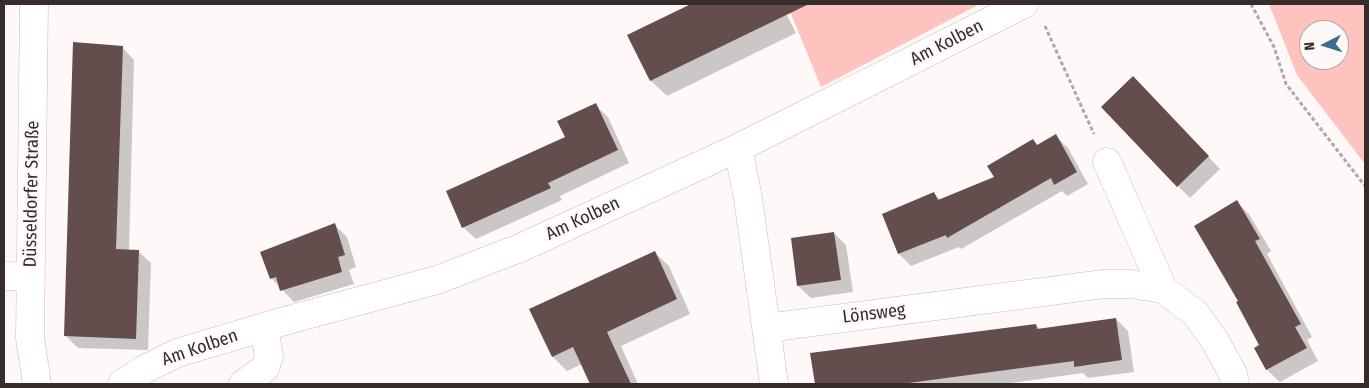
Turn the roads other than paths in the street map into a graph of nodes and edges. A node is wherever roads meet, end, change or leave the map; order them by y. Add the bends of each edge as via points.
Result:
1 (34, 4) edge
2 (1034, 13) edge
3 (738, 148) junction
4 (1107, 162) road end
5 (4, 276) edge
6 (31, 277) junction
7 (1163, 289) junction
8 (264, 327) junction
9 (767, 328) junction
10 (37, 384) edge
11 (122, 384) edge
12 (243, 384) edge
13 (774, 384) edge
14 (1235, 384) edge

1 - 6 street, Düsseldorfer Straße
2 - 3 street, Am Kolben
3 - 8 street, Am Kolben via 520,248 437,280
3 - 9 street
4 - 7 street, Lönsweg
5 - 6 street
6 - 10 street, Düsseldorfer Straße via 30,338
7 - 9 street, Lönsweg via 1104,284
7 - 14 street, Lönsweg via 1196,314 1215,341
8 - 11 street, Am Kolben via 177,353
8 - 12 street via 269,357 265,368
9 - 13 street

